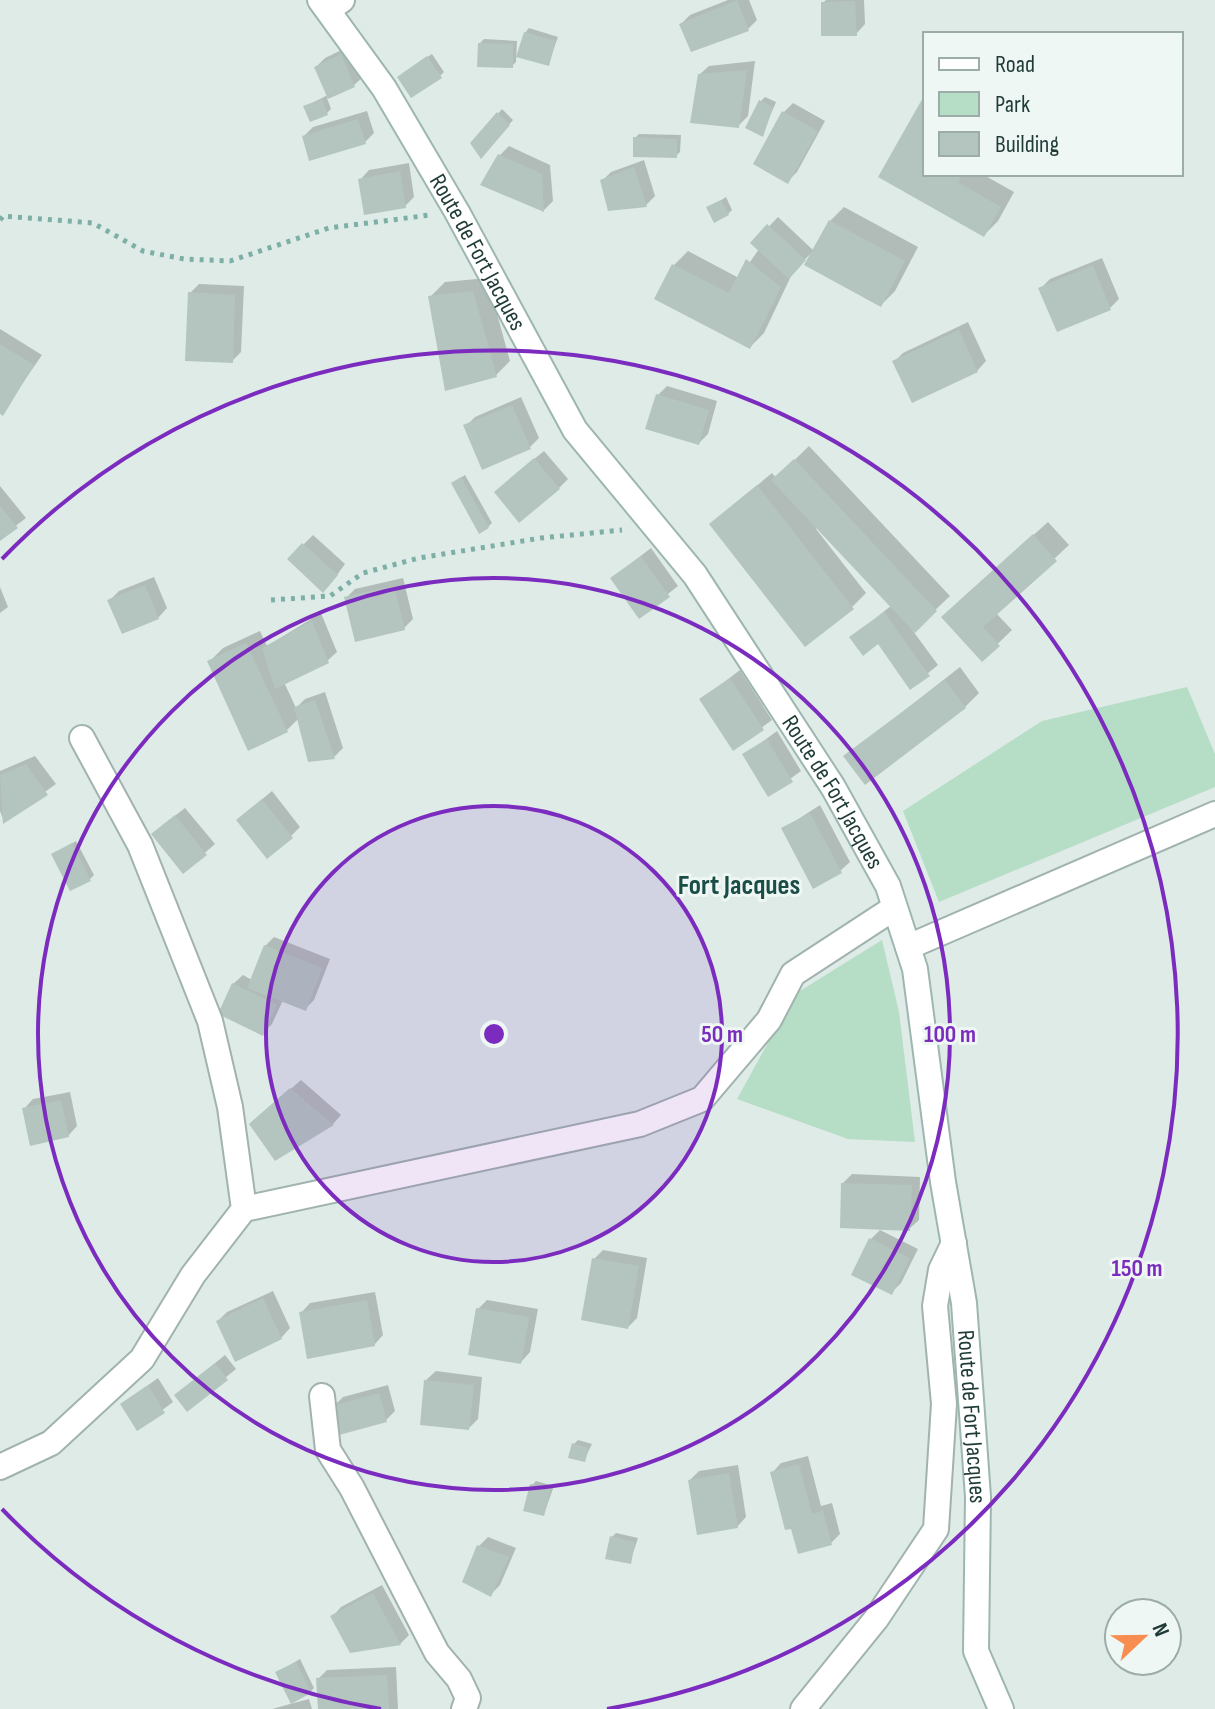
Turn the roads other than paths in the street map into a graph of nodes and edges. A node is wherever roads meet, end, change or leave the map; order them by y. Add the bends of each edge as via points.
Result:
1 (330, 3) edge
2 (82, 738) dead end
3 (1215, 814) edge
4 (894, 908) junction
5 (908, 947) junction
6 (244, 1209) junction
7 (954, 1243) junction
8 (322, 1396) dead end
9 (0, 1467) edge
10 (464, 1709) edge
11 (803, 1709) edge
12 (1001, 1709) edge

1 - 4 street, Route de Fort Jacques via 457,212 575,430 695,575 785,710 881,874
2 - 6 street via 140,845 210,1021 230,1107
3 - 5 street
4 - 5 street, Route de Fort Jacques
4 - 6 street via 793,974 769,1020 702,1099 640,1124
5 - 7 street, Route de Fort Jacques
6 - 9 street via 193,1275 142,1359 51,1443
7 - 11 street via 941,1270 935,1306 944,1404 936,1529 876,1619
7 - 12 street, Route de Fort Jacques via 964,1303 978,1497 976,1651
8 - 10 street via 328,1450 437,1653 459,1679 468,1698

